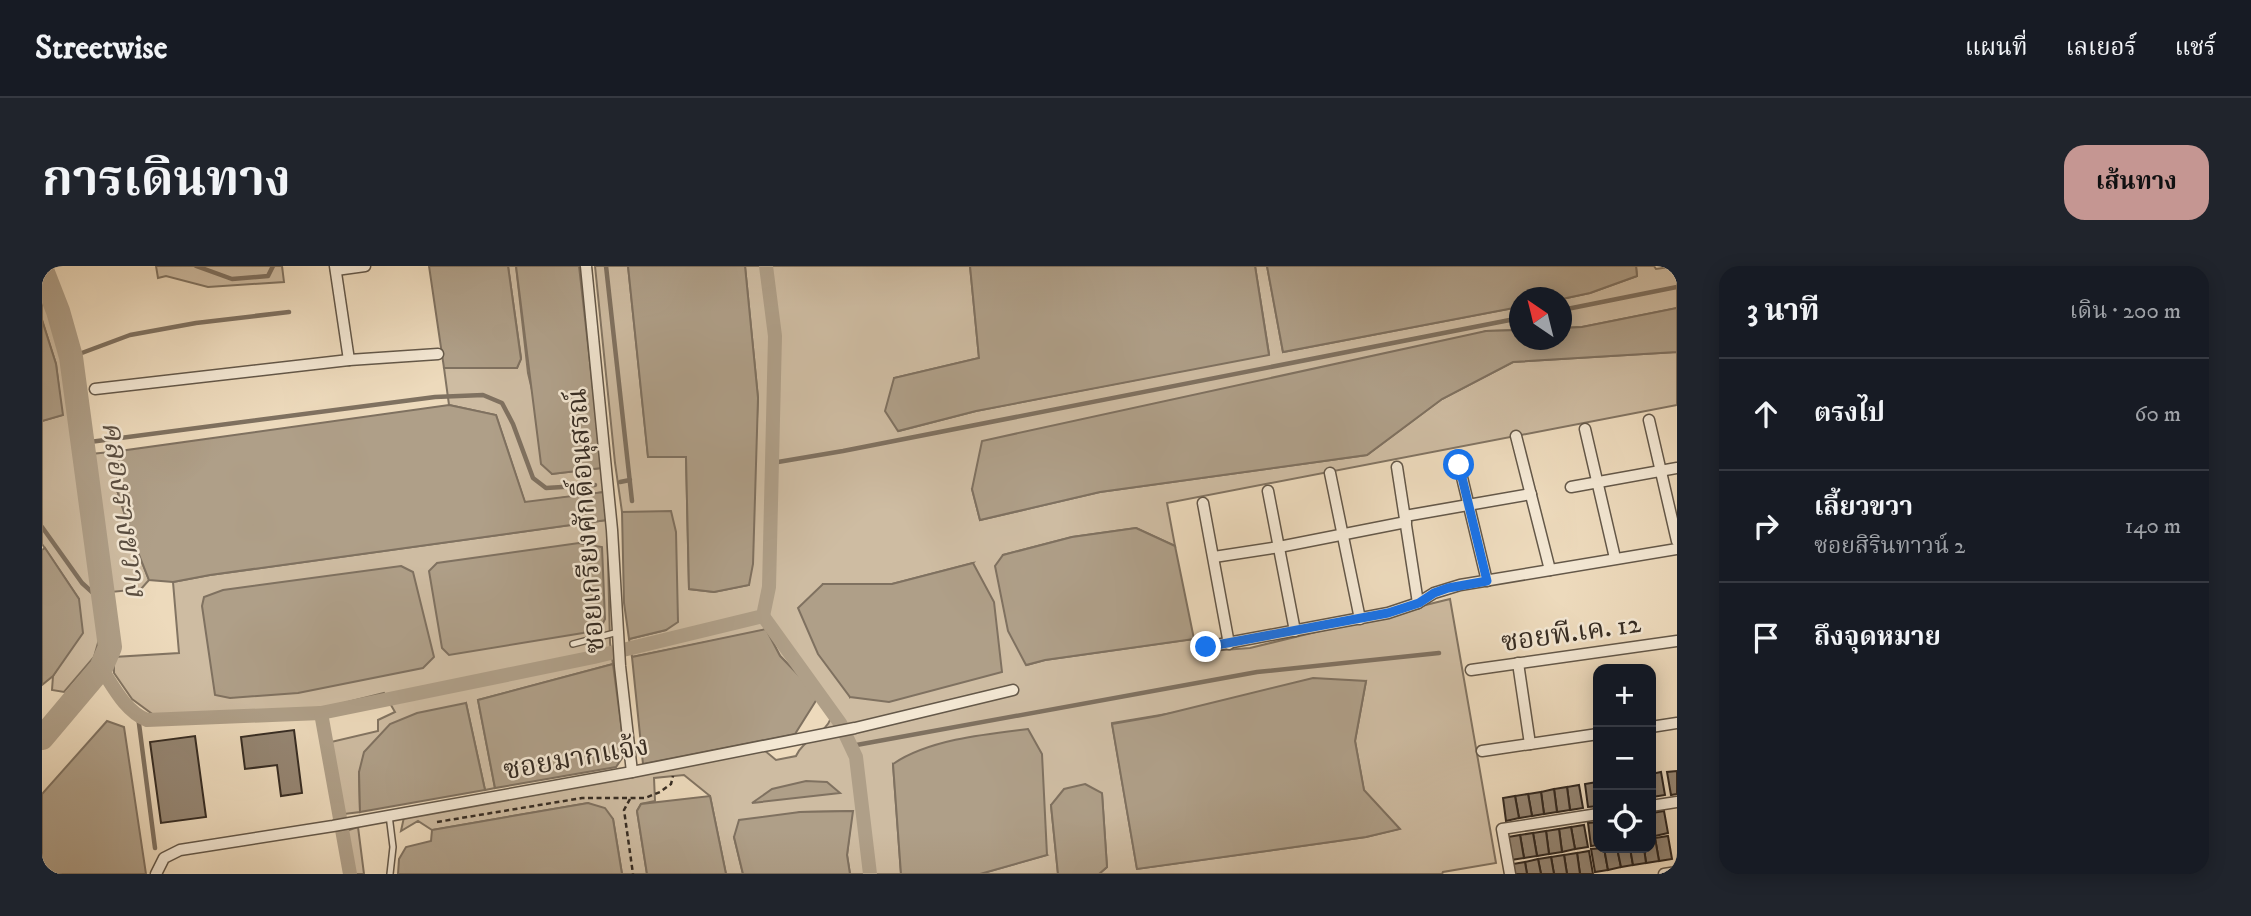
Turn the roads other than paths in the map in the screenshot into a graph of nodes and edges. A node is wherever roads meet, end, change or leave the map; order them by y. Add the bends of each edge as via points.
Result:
1 (365, 266) edge
2 (586, 266) edge
3 (335, 268) edge
4 (438, 354) dead end
5 (349, 360) junction
6 (95, 389) dead end
7 (1649, 420) dead end
8 (1585, 429) dead end
9 (1516, 436) dead end
10 (1459, 465) dead end
11 (1397, 467) dead end
12 (1677, 468) edge
13 (1660, 471) junction
14 (1330, 473) dead end
15 (1598, 482) junction
16 (1571, 487) dead end
17 (1268, 491) dead end
18 (1531, 494) junction
19 (1203, 503) dead end
20 (1469, 506) junction
21 (1406, 519) junction
22 (1343, 534) junction
23 (1677, 541) edge
24 (1279, 547) junction
25 (1677, 549) edge
26 (1214, 557) junction
27 (1615, 558) junction
28 (1550, 570) junction
29 (1487, 581) junction
30 (1419, 603) junction
31 (1360, 619) junction
32 (1295, 631) junction
33 (618, 636) junction
34 (1677, 641) edge
35 (573, 644) dead end
36 (1229, 644) junction
37 (1206, 647) dead end
38 (1518, 663) junction
39 (1471, 670) dead end
40 (1013, 690) dead end
41 (1677, 723) edge
42 (1656, 726) edge
43 (1593, 735) edge
44 (1530, 744) junction
45 (1482, 751) dead end
46 (632, 772) junction
47 (1677, 802) edge
48 (1656, 805) edge
49 (1593, 815) edge
50 (389, 816) junction
51 (1677, 872) edge
52 (156, 874) edge
53 (390, 874) edge
54 (1510, 874) edge
55 (1664, 874) edge

1 - 3 street
2 - 33 street, ซอยเกรียงศักดิ์อนุสรณ์
3 - 5 street
4 - 5 street
5 - 6 street
7 - 13 street
8 - 15 street
9 - 18 street
10 - 20 street
11 - 21 street
12 - 13 street
13 - 15 street
13 - 23 street
14 - 22 street
15 - 16 street
15 - 27 street
17 - 24 street
18 - 20 street
18 - 28 street
19 - 26 street
20 - 21 street
20 - 29 street
21 - 22 street
21 - 30 street
22 - 24 street
22 - 31 street
24 - 26 street
24 - 32 street
25 - 27 street
26 - 36 street
27 - 28 street
28 - 29 street
29 - 30 street via 1448,588
30 - 31 street
31 - 32 street
32 - 36 street
33 - 35 lane
33 - 46 street, ซอยเกรียงศักดิ์อนุสรณ์
34 - 38 street, ซอยพี.เค. 12
36 - 37 street
38 - 39 street, ซอยพี.เค. 12
38 - 44 street
40 - 46 street, ซอยมากแจ้ง via 855,728
41 - 42 street
43 - 44 street
44 - 45 street
46 - 50 street, ซอยมากแจ้ง
47 - 48 street
49 - 54 street via 1502,829
50 - 52 street, ซอยมากแจ้ง via 180,850 164,858
50 - 53 lane
51 - 55 street

